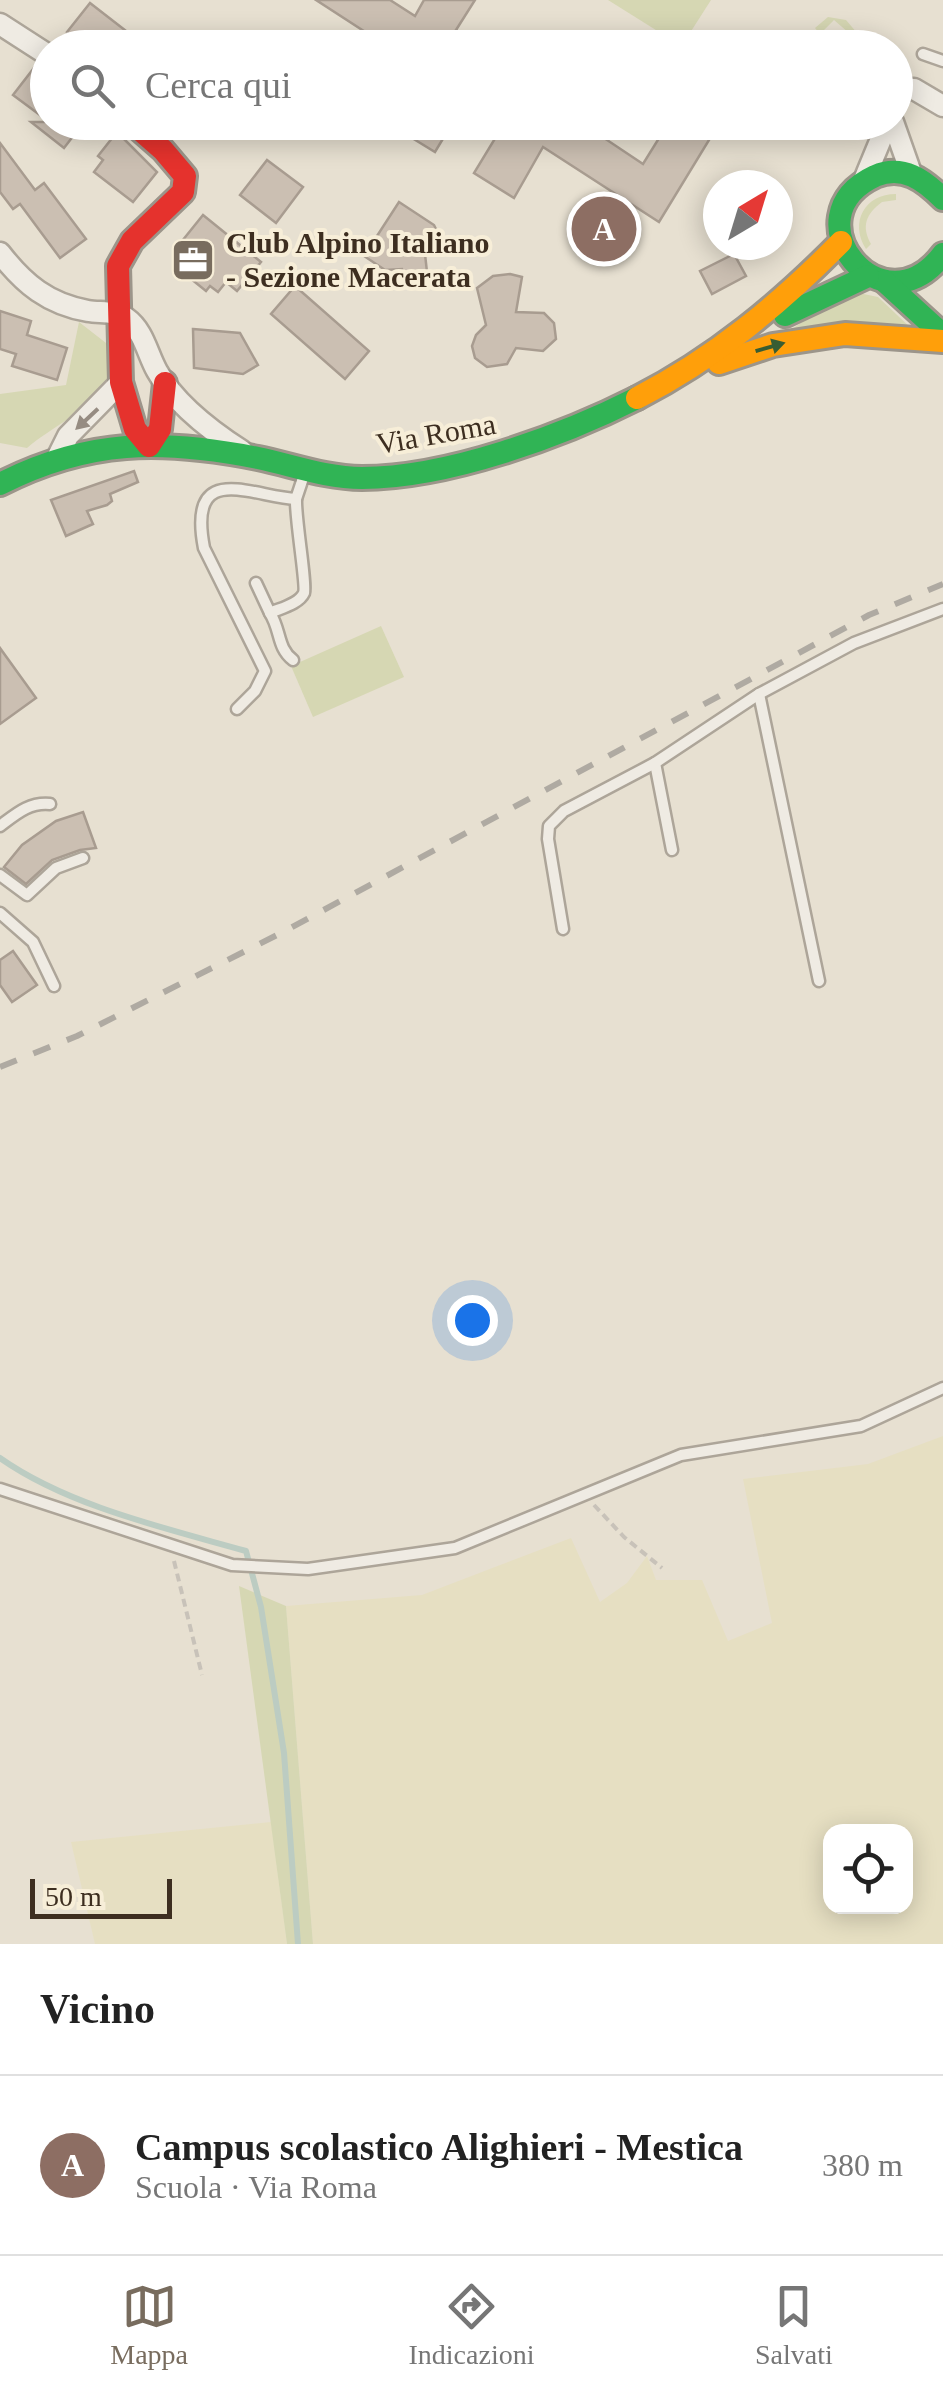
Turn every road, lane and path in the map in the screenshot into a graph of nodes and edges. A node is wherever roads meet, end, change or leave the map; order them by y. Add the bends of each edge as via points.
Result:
1 (0, 24) edge
2 (30, 43) edge
3 (923, 54) dead end
4 (943, 61) edge
5 (913, 89) edge
6 (943, 106) edge
7 (152, 140) edge
8 (882, 140) edge
9 (897, 140) edge
10 (911, 173) junction
11 (864, 180) junction
12 (941, 194) edge
13 (841, 242) junction
14 (0, 253) edge
15 (940, 266) edge
16 (876, 278) junction
17 (118, 314) junction
18 (744, 334) junction
19 (943, 338) edge
20 (677, 378) junction
21 (121, 382) junction
22 (165, 383) junction
23 (149, 446) junction
24 (252, 457) junction
25 (57, 458) junction
26 (305, 472) junction
27 (0, 484) edge
28 (296, 499) junction
29 (256, 583) dead end
30 (943, 609) edge
31 (270, 613) junction
32 (293, 660) dead end
33 (760, 694) junction
34 (237, 709) dead end
35 (655, 762) junction
36 (50, 804) dead end
37 (0, 826) edge
38 (672, 850) dead end
39 (83, 858) dead end
40 (0, 875) edge
41 (0, 912) edge
42 (562, 929) dead end
43 (819, 981) dead end
44 (54, 986) dead end
45 (943, 1388) edge
46 (0, 1489) edge
47 (584, 1494) junction
48 (171, 1546) junction
49 (662, 1568) dead end
50 (202, 1676) dead end

1 - 2 street
3 - 4 lane
5 - 6 street
7 - 17 main road via 185,176 184,192 132,241 118,266
8 - 11 street
9 - 10 street
10 - 11 main road via 887,171
10 - 12 main road
11 - 13 main road, Via Roma via 842,207
13 - 16 main road via 851,262
13 - 18 main road, Via Roma
14 - 17 street via 42,296
15 - 16 main road, Via Roma via 911,280
16 - 18 main road, Via Roma
16 - 19 main road
17 - 21 main road
17 - 22 street via 139,330
18 - 20 main road, Via Roma
20 -> 19 main road via 805,338
20 - 26 main road, Via Roma via 516,450 398,476
21 - 23 main road via 136,429
21 -> 25 street via 68,436
22 - 23 main road via 160,428
22 - 24 street via 218,435
23 - 24 main road, Via Roma
23 - 25 main road, Via Roma
24 - 26 main road, Via Roma
25 - 27 main road, Via Roma
26 - 28 lane
28 - 31 lane via 304,594
28 - 34 lane via 240,487 220,490 204,507 204,548 265,671
29 - 31 lane
30 - 33 lane via 854,643
31 - 32 lane
33 - 35 lane
33 - 43 lane
35 - 38 lane
35 - 42 lane via 564,811 549,826
36 - 37 lane via 23,808
39 - 40 lane via 56,868 27,895
41 - 44 lane via 33,942
45 - 47 lane via 861,1426 681,1455
46 - 48 lane
47 - 48 lane via 455,1548 308,1569 232,1565
47 - 49 path
48 - 50 path

